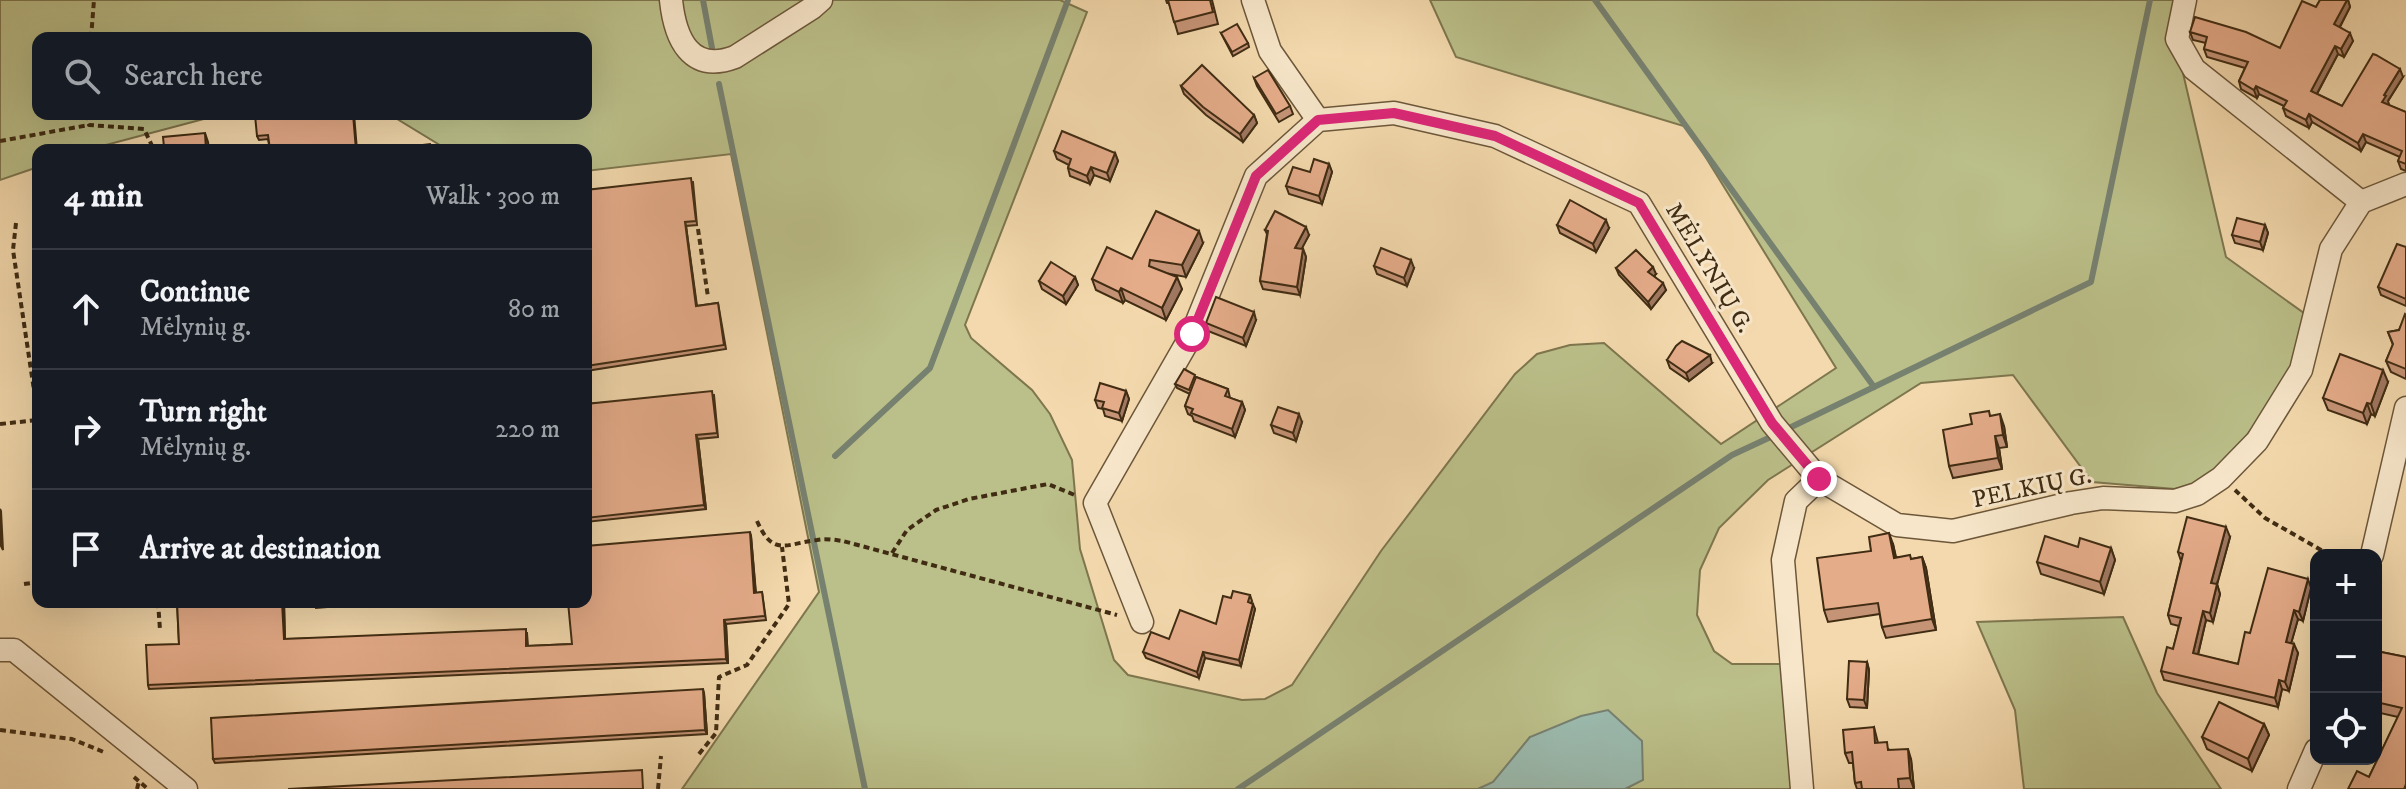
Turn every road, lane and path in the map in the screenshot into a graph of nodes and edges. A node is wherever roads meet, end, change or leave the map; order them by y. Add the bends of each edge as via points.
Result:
1 (94, 0) edge
2 (671, 0) edge
3 (821, 0) edge
4 (1253, 0) edge
5 (2185, 0) edge
6 (91, 32) edge
7 (89, 120) edge
8 (1318, 120) junction
9 (89, 125) junction
10 (0, 141) edge
11 (151, 144) edge
12 (2406, 184) edge
13 (2361, 202) junction
14 (16, 223) dead end
15 (698, 229) edge
16 (708, 297) dead end
17 (32, 378) edge
18 (2406, 408) edge
19 (32, 420) edge
20 (0, 424) edge
21 (2221, 478) junction
22 (1819, 479) junction
23 (1095, 503) junction
24 (757, 521) dead end
25 (782, 547) junction
26 (2319, 549) edge
27 (2373, 549) edge
28 (892, 553) junction
29 (32, 583) edge
30 (24, 584) dead end
31 (158, 608) edge
32 (1142, 622) joint
33 (160, 630) dead end
34 (0, 650) edge
35 (0, 730) edge
36 (108, 754) dead end
37 (699, 754) dead end
38 (661, 756) dead end
39 (2310, 764) edge
40 (128, 772) dead end
41 (139, 781) junction
42 (142, 789) edge
43 (186, 789) edge
44 (658, 789) edge
45 (1802, 789) edge
46 (2299, 789) edge

1 - 6 path
2 - 3 street via 678,36 695,57 722,62
4 - 8 street via 1270,51
5 - 13 street via 2177,39 2194,69
7 - 9 path
8 - 22 street, MĖLYNIŲ G. via 1394,113 1495,136 1639,203 1772,423
8 - 23 street via 1256,176 1192,334
9 - 10 path
9 - 11 path via 144,129
12 - 13 street
13 - 21 street, PELKIŲ G. via 2331,249 2301,370 2257,441
14 - 17 path via 13,250
15 - 16 path
18 - 27 street
19 - 20 path
21 - 22 street, PELKIŲ G. via 2175,501 2103,498 1953,531 1897,525
21 - 26 path via 2265,518
22 - 45 street via 1796,501 1783,560
23 - 28 path via 1048,484 969,499 936,510 907,530
23 - 32 street
24 - 25 path via 765,538
25 - 28 path via 820,539
25 - 37 path via 789,604 747,665 719,677 716,733
28 - 32 path
29 - 30 path
31 - 33 path
34 - 43 street via 14,650
35 - 36 path via 72,739
38 - 44 path
39 - 46 street
40 - 41 path
41 - 42 path
41 - 42 path

